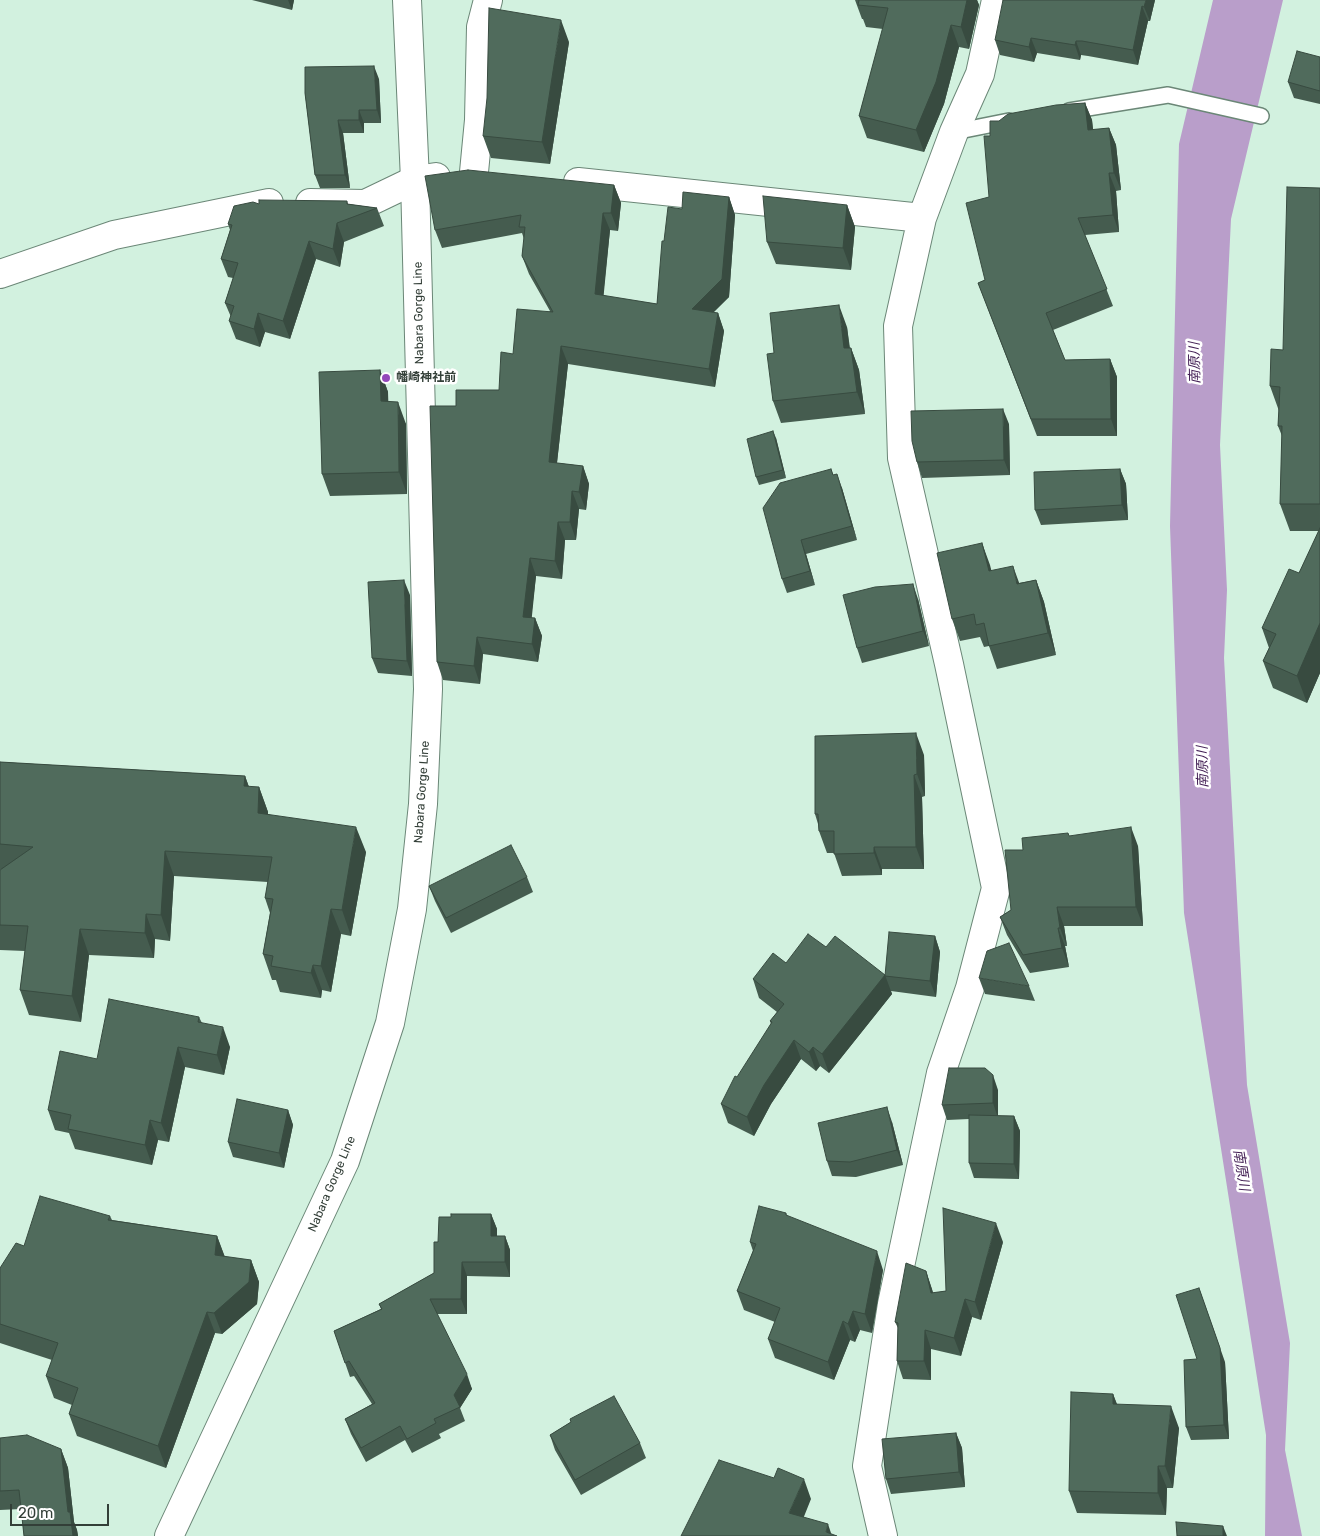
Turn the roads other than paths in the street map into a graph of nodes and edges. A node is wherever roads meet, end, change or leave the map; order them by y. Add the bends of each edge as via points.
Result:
1 (407, 0) edge
2 (488, 0) edge
3 (996, 0) edge
4 (1052, 114) edge
5 (1261, 116) dead end
6 (1022, 119) edge
7 (954, 132) junction
8 (415, 180) junction
9 (552, 180) edge
10 (922, 218) junction
11 (0, 274) edge
12 (169, 1536) edge
13 (883, 1536) edge

1 - 8 street, Nabara Gorge Line
2 - 8 street via 481,27 478,120 484,173
3 - 7 street via 980,74
4 - 5 lane via 1168,95
6 - 7 lane
7 - 10 street
8 - 11 street via 365,204 264,203 114,235
8 - 12 street, Nabara Gorge Line via 428,689 423,804 412,909 390,1023 345,1161
9 - 10 street
10 - 13 street via 898,326 902,458 996,888 970,988 940,1073 892,1304 868,1466

